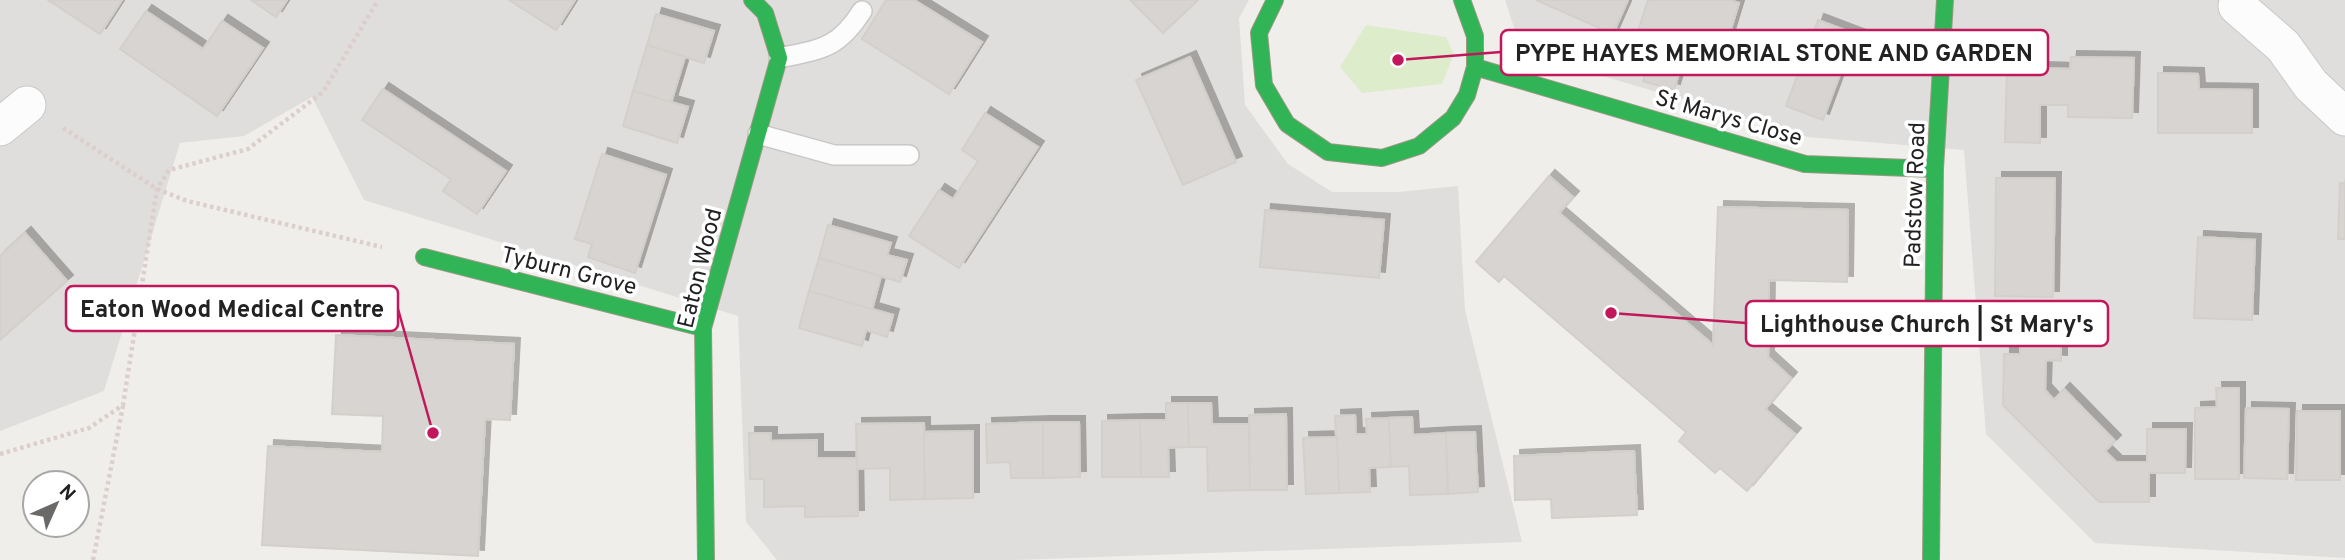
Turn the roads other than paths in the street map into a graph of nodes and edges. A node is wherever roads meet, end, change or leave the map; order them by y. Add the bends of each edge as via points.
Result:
1 (752, 0) edge
2 (1275, 0) edge
3 (1462, 0) edge
4 (1945, 0) edge
5 (2234, 2) edge
6 (862, 11) dead end
7 (779, 58) junction
8 (1475, 67) junction
9 (2345, 117) edge
10 (758, 134) junction
11 (909, 155) dead end
12 (1935, 169) junction
13 (424, 257) road end
14 (703, 328) junction
15 (706, 560) edge
16 (1931, 560) edge

1 - 7 street via 765,13
2 - 8 street via 1259,33 1264,85 1287,124 1328,152 1382,159 1419,146 1453,118
3 - 8 street via 1475,36
4 - 12 street, Padstow Road
5 - 9 street via 2283,46 2311,85
6 - 7 lane via 839,40
7 - 10 street, Eaton Wood
8 - 12 street, St Marys Close via 1805,163
10 - 11 lane via 834,155
10 - 14 street, Eaton Wood
12 - 16 street, Padstow Road
13 - 14 street, Tyburn Grove
14 - 15 street, Eaton Wood

